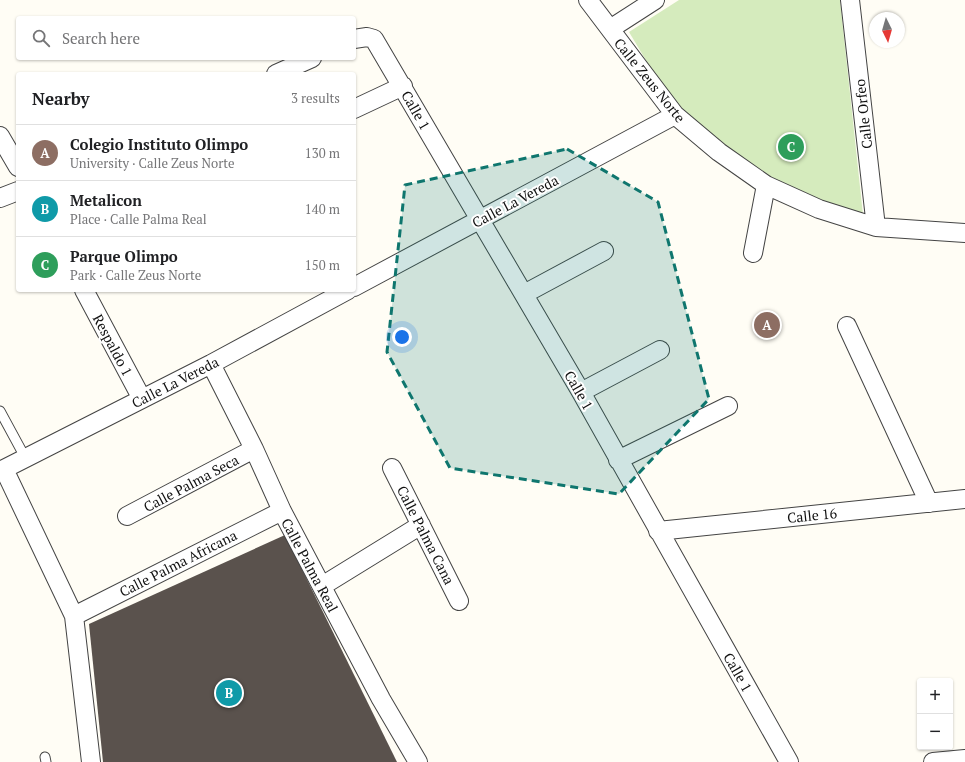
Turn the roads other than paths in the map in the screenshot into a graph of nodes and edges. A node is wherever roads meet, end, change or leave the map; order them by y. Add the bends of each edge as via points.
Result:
1 (588, 0) edge
2 (655, 0) edge
3 (850, 0) edge
4 (610, 30) junction
5 (356, 39) edge
6 (308, 60) edge
7 (280, 72) edge
8 (402, 86) junction
9 (356, 108) edge
10 (675, 115) junction
11 (0, 136) edge
12 (16, 164) edge
13 (766, 185) junction
14 (16, 192) edge
15 (0, 198) edge
16 (480, 219) junction
17 (876, 227) junction
18 (965, 233) edge
19 (604, 251) dead end
20 (753, 253) dead end
21 (356, 286) edge
22 (85, 292) edge
23 (344, 292) edge
24 (524, 294) junction
25 (847, 326) dead end
26 (660, 350) dead end
27 (211, 364) junction
28 (581, 392) junction
29 (142, 399) junction
30 (728, 406) dead end
31 (0, 411) edge
32 (254, 449) junction
33 (26, 459) junction
34 (618, 460) junction
35 (392, 468) dead end
36 (2, 470) edge
37 (965, 499) edge
38 (929, 503) junction
39 (282, 510) junction
40 (127, 516) dead end
41 (421, 525) junction
42 (658, 531) junction
43 (322, 586) junction
44 (459, 601) dead end
45 (74, 616) junction
46 (965, 759) edge
47 (91, 762) edge
48 (418, 762) edge
49 (789, 762) edge
50 (933, 762) edge

1 - 4 street, Calle Zeus Norte
2 - 4 street
3 - 17 street, Calle Orfeo
4 - 10 street, Calle Zeus Norte
5 - 8 street, Calle 1 via 374,39
6 - 7 street
8 - 9 street
8 - 16 street, Calle 1
10 - 13 street, Calle Zeus Norte via 719,152
10 - 16 street, Calle La Vereda
11 - 12 street
13 - 17 street, Calle Zeus Norte via 820,209
13 - 20 street
14 - 15 street
16 - 21 street, Calle La Vereda
16 - 24 street, Calle 1
17 - 18 street, Calle Zeus Norte
19 - 24 street
22 - 29 street, Respaldo 1
23 - 27 street, Calle La Vereda
24 - 28 street, Calle 1
25 - 38 street
26 - 28 street
27 - 29 street, Calle La Vereda
27 - 32 street, Calle Palma Real
28 - 34 street, Calle 1
29 - 33 street, Calle La Vereda
30 - 34 street
31 - 33 lane
32 - 39 street, Calle Palma Real
32 - 40 street, Calle Palma Seca
33 - 36 street, Calle La Vereda
34 - 42 street, Calle 1
35 - 41 street, Calle Palma Cana
36 - 45 street
37 - 38 street, Calle 16
38 - 42 street, Calle 16
39 - 43 street, Calle Palma Real
39 - 45 street, Calle Palma Africana
41 - 43 street
41 - 44 street, Calle Palma Cana
42 - 49 street, Calle 1
43 - 48 street, Calle Palma Real via 381,699
45 - 47 street
46 - 50 street

